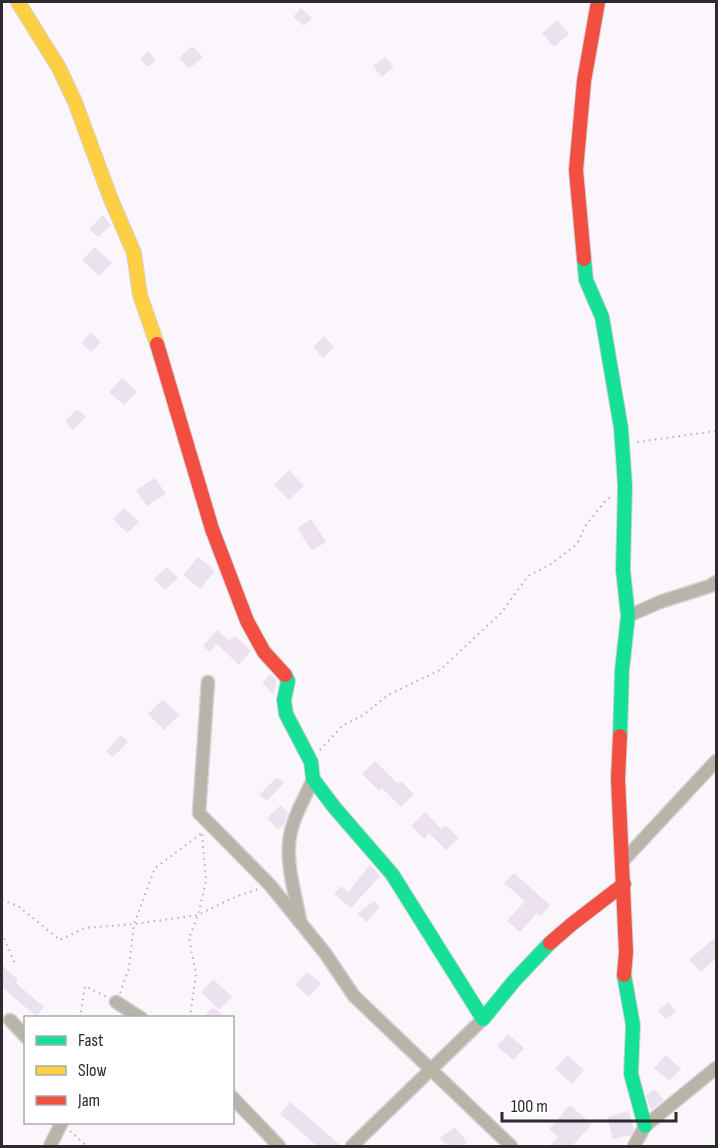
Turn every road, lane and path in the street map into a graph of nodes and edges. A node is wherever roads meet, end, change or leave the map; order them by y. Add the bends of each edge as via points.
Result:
1 (18, 2) edge
2 (598, 2) edge
3 (717, 432) edge
4 (622, 443) junction
5 (625, 487) junction
6 (717, 582) edge
7 (628, 616) junction
8 (208, 682) dead end
9 (717, 761) edge
10 (311, 762) junction
11 (313, 779) junction
12 (199, 813) junction
13 (206, 829) junction
14 (622, 862) junction
15 (624, 884) junction
16 (270, 885) junction
17 (2, 900) edge
18 (198, 915) junction
19 (134, 924) junction
20 (301, 925) junction
21 (2, 933) edge
22 (15, 964) dead end
23 (116, 1002) junction
24 (80, 1016) edge
25 (139, 1016) edge
26 (190, 1016) edge
27 (483, 1019) junction
28 (10, 1020) dead end
29 (24, 1035) edge
30 (717, 1068) edge
31 (431, 1070) junction
32 (234, 1099) edge
33 (61, 1124) edge
34 (63, 1124) edge
35 (645, 1126) junction
36 (50, 1146) edge
37 (87, 1146) edge
38 (279, 1146) edge
39 (352, 1146) edge
40 (511, 1146) edge
41 (634, 1146) edge

1 - 10 street via 75,102 134,253 140,295 169,379 212,529 247,621 264,652 286,676 286,714
2 - 4 street via 584,81 576,170 586,280 602,317
3 - 4 path
4 - 5 street
5 - 7 street via 623,570
5 - 10 path via 606,500 577,544 528,576 501,613 440,670 388,695 342,726
6 - 7 street
7 - 14 street via 618,779
8 - 12 street
9 - 14 street
10 - 11 street
11 - 20 street via 290,834 292,879
11 - 27 street via 392,874
12 - 13 street
12 - 13 path
13 - 16 street
13 - 18 path via 206,881
13 - 19 path via 155,868
14 - 15 street
15 - 27 street via 572,925 505,990
15 - 35 street via 626,952 622,965 634,1035 630,1066
16 - 18 path
16 - 20 street
17 - 19 path via 18,906 60,940 84,928
18 - 19 path
18 - 26 path via 189,938 196,974
19 - 23 path via 129,968
20 - 31 street via 325,952 354,996
21 - 22 path
23 - 24 path via 85,986
23 - 25 street
27 - 31 street
28 - 29 street
30 - 35 street
31 - 39 street
31 - 40 street
32 - 38 street
33 - 36 street
34 - 37 path
35 - 41 street

